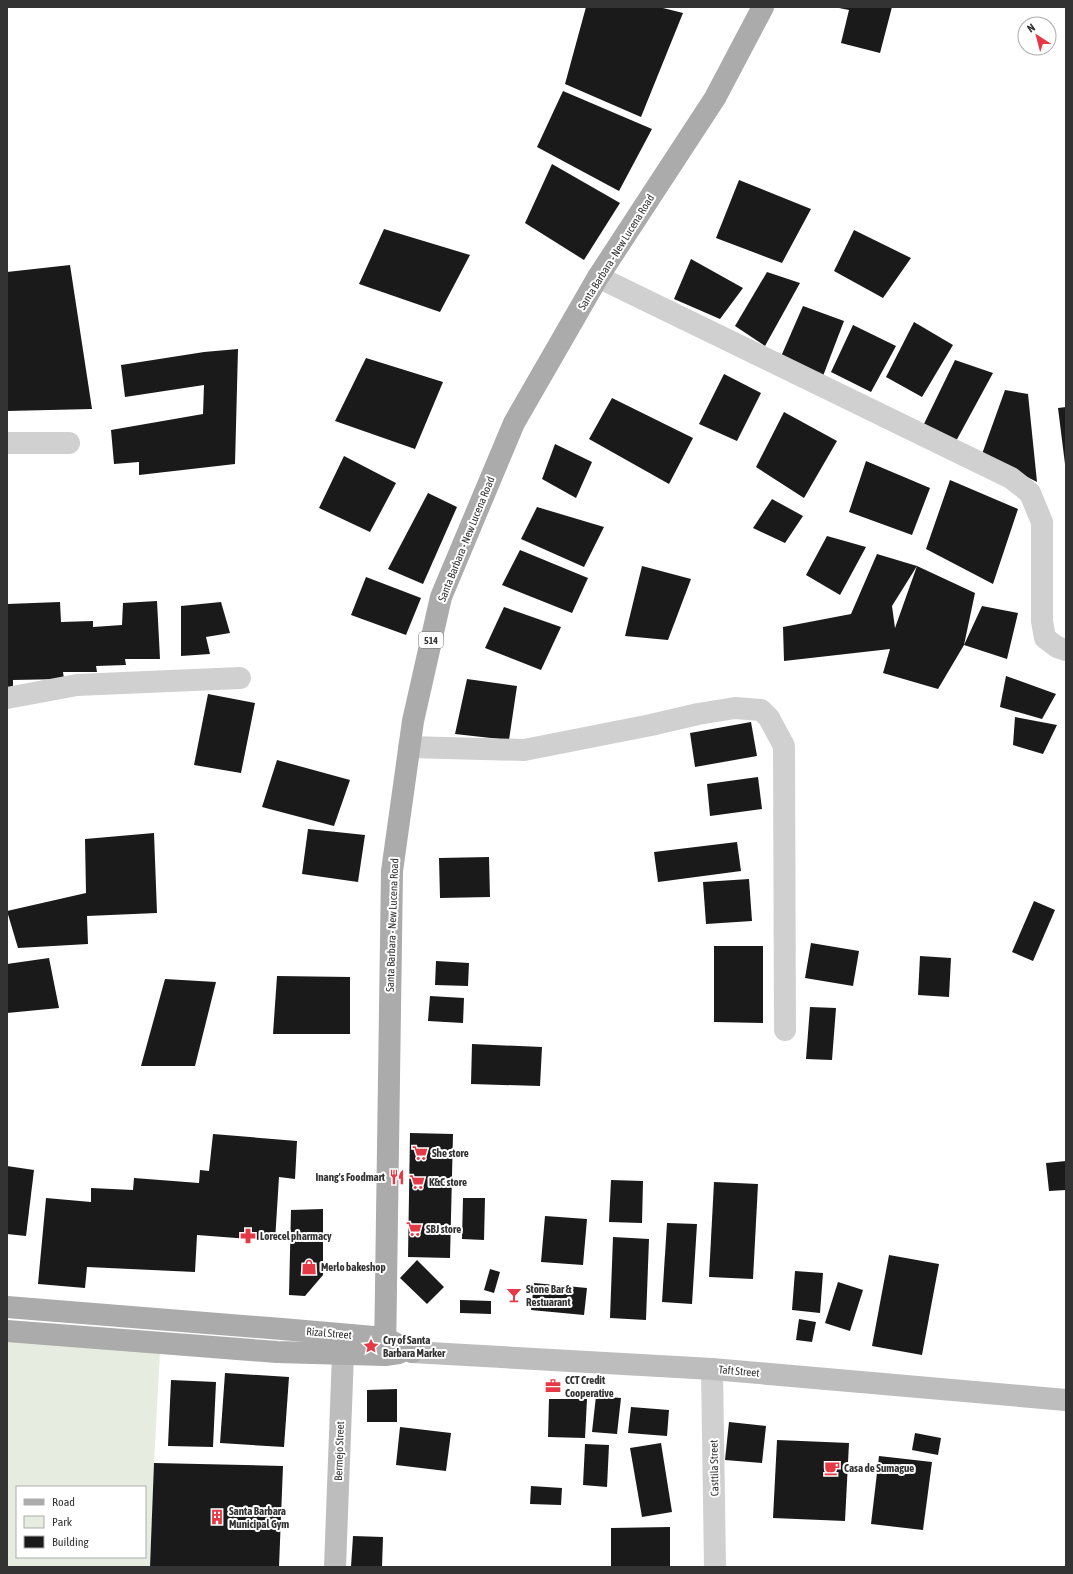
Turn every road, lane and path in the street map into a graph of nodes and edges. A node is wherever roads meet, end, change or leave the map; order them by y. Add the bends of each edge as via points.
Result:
1 (762, 7) edge
2 (598, 277) junction
3 (7, 443) edge
4 (69, 443) dead end
5 (1066, 650) edge
6 (240, 678) dead end
7 (7, 698) edge
8 (410, 747) junction
9 (785, 1030) dead end
10 (7, 1307) edge
11 (7, 1331) edge
12 (344, 1344) junction
13 (385, 1347) junction
14 (412, 1352) joint
15 (712, 1369) junction
16 (1066, 1400) edge
17 (335, 1567) edge
18 (715, 1567) edge

1 - 2 main road, Santa Barbara - New Lucena Road / 514 via 715,98
2 - 5 street via 1011,478 1030,493 1042,522 1042,621 1045,638
2 - 8 main road, Santa Barbara - New Lucena Road / 514 via 514,423 441,597 413,721
3 - 4 street
6 - 7 street via 77,685
8 - 9 street via 524,750 698,714 735,708 761,710 769,718 784,746
8 - 13 main road, Santa Barbara - New Lucena Road / 514 via 392,871
10 - 12 main road, Rizal Street
11 - 12 main road, Rizal Street via 277,1352
12 - 13 main road, Rizal Street
12 - 17 main road, Bermejo Street
13 - 14 main road, Rizal Street
14 - 15 main road, Taft Street
15 - 16 main road, Taft Street
15 - 18 street, Casttila Street

